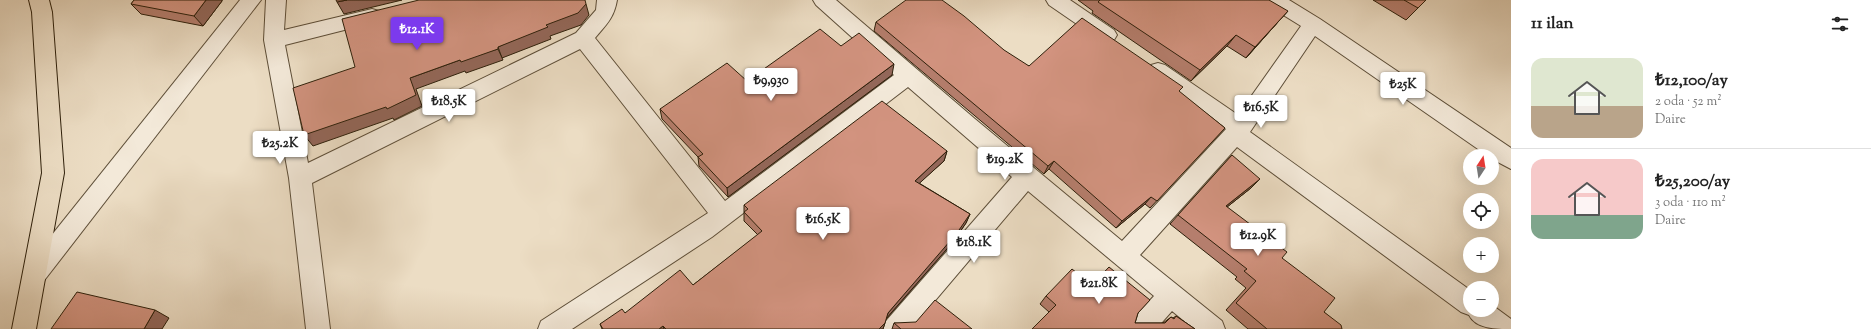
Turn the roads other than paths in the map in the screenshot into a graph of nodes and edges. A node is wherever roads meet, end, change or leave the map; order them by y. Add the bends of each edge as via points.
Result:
1 (39, 0) edge
2 (251, 0) edge
3 (276, 0) edge
4 (607, 0) edge
5 (823, 0) edge
6 (1056, 0) edge
7 (1274, 0) edge
8 (393, 11) edge
9 (1313, 24) junction
10 (583, 38) junction
11 (274, 40) junction
12 (1120, 44) edge
13 (1145, 62) edge
14 (908, 76) junction
15 (1239, 131) junction
16 (1511, 160) edge
17 (1026, 177) junction
18 (300, 178) junction
19 (723, 215) junction
20 (1123, 256) junction
21 (35, 274) junction
22 (1171, 295) junction
23 (1463, 299) edge
24 (1488, 317) edge
25 (24, 329) edge
26 (318, 329) edge
27 (550, 329) edge
28 (895, 329) edge
29 (1140, 329) edge
30 (1213, 329) edge
31 (1505, 329) edge

1 - 21 main road via 42,12 53,173
2 - 21 street
3 - 11 street
4 - 10 street via 605,13
5 - 14 street
6 - 12 street
7 - 9 street
8 - 11 street
9 - 15 street
9 - 16 street
10 - 18 street
10 - 19 street
11 - 18 street
13 - 15 street
14 - 17 street
14 - 19 street
15 - 20 street
15 - 23 street
17 - 20 street
17 - 28 street
18 - 26 street
19 - 27 street via 704,230
20 - 22 street
21 - 25 main road
22 - 29 street
22 - 30 street
24 - 31 street

